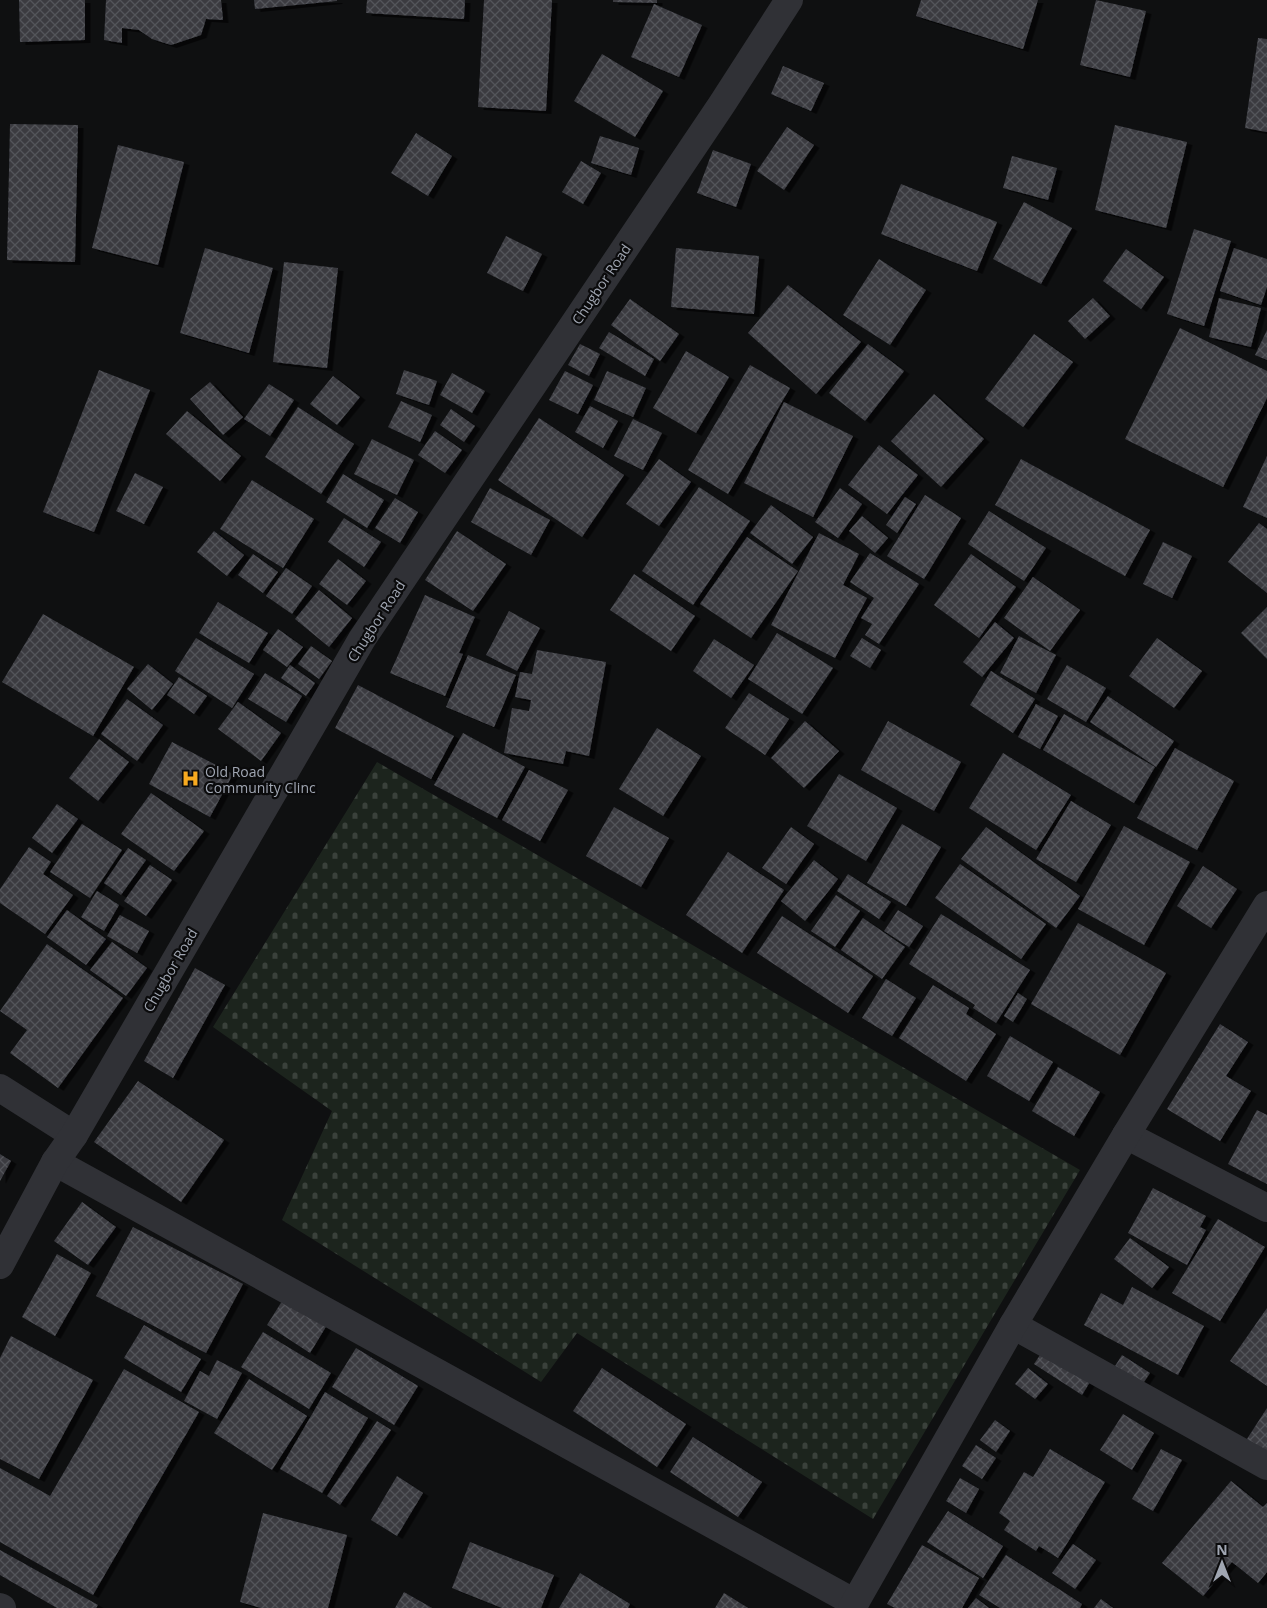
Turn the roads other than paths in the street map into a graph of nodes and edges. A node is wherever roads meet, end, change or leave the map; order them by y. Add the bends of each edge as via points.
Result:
1 (789, 0) edge
2 (1267, 905) edge
3 (0, 1088) edge
4 (74, 1134) junction
5 (1126, 1135) junction
6 (55, 1162) junction
7 (1267, 1208) edge
8 (0, 1265) edge
9 (1013, 1326) junction
10 (1267, 1466) edge
11 (853, 1606) edge

1 - 4 street, Chugbor Road via 362,639
2 - 5 street
3 - 4 street
4 - 6 street, Chugbor Road
5 - 7 street
5 - 9 street
6 - 8 street, Chugbor Road
6 - 11 street
9 - 10 street
9 - 11 street

